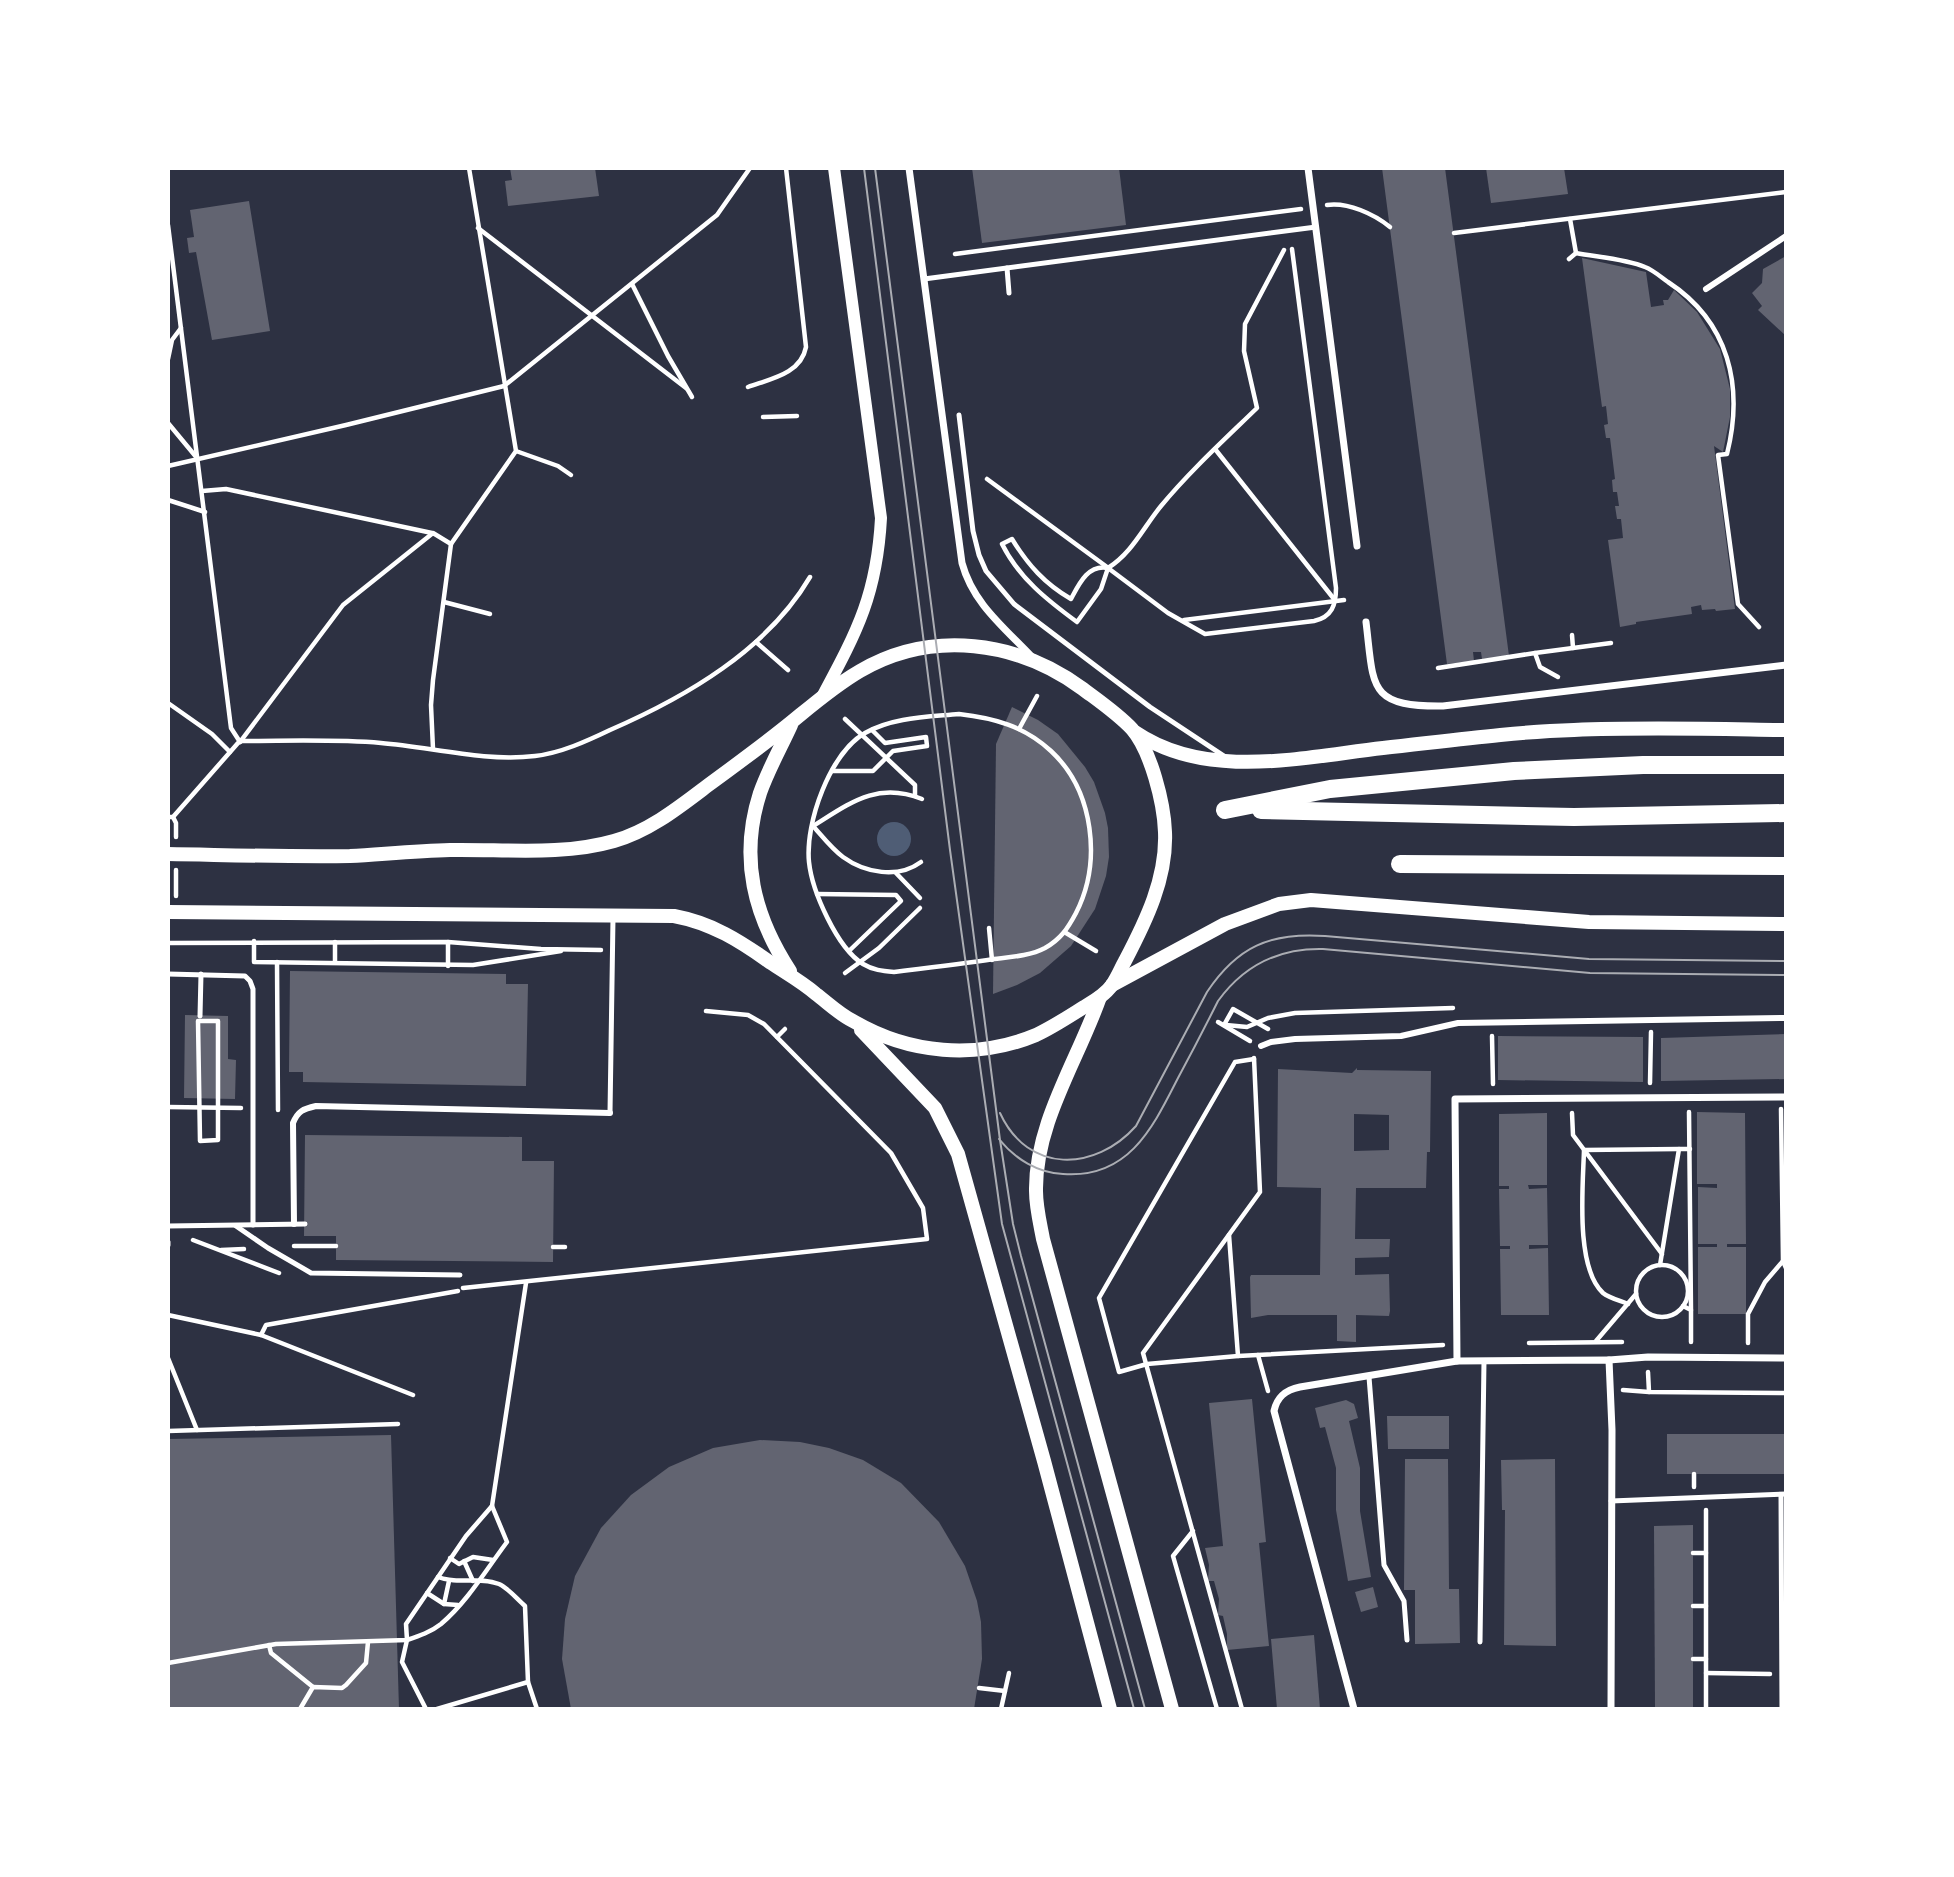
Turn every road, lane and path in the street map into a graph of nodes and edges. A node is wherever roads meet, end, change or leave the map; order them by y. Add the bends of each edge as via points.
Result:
1 (469, 168) edge
2 (750, 168) edge
3 (786, 168) edge
4 (834, 168) edge
5 (909, 168) edge
6 (1308, 168) edge
7 (1786, 192) edge
8 (1313, 207) junction
9 (1570, 219) junction
10 (168, 225) edge
11 (1316, 227) junction
12 (1390, 227) dead end
13 (478, 228) junction
14 (1454, 233) dead end
15 (1786, 236) edge
16 (1292, 249) dead end
17 (1284, 250) dead end
18 (1576, 253) junction
19 (955, 254) dead end
20 (1569, 259) dead end
21 (1007, 268) junction
22 (924, 279) junction
23 (632, 284) junction
24 (1706, 289) dead end
25 (1009, 293) dead end
26 (593, 314) junction
27 (181, 328) junction
28 (168, 359) edge
29 (504, 386) junction
30 (748, 387) dead end
31 (686, 388) junction
32 (692, 397) dead end
33 (958, 415) dead end
34 (797, 416) dead end
35 (763, 417) dead end
36 (168, 423) edge
37 (1215, 449) junction
38 (516, 451) junction
39 (198, 458) junction
40 (168, 466) edge
41 (571, 475) dead end
42 (987, 479) dead end
43 (202, 491) junction
44 (168, 500) edge
45 (205, 512) junction
46 (433, 533) junction
47 (452, 544) junction
48 (1357, 546) dead end
49 (1108, 568) junction
50 (810, 577) dead end
51 (1344, 600) dead end
52 (1336, 601) junction
53 (444, 602) junction
54 (490, 614) dead end
55 (1183, 620) junction
56 (1366, 622) dead end
57 (1759, 627) dead end
58 (1572, 635) dead end
59 (756, 642) junction
60 (1611, 643) dead end
61 (1573, 648) junction
62 (1036, 661) junction
63 (1786, 665) edge
64 (1438, 668) dead end
65 (788, 670) dead end
66 (823, 695) junction
67 (1037, 696) dead end
68 (168, 703) edge
69 (845, 719) dead end
70 (793, 720) junction
71 (1019, 729) junction
72 (872, 730) junction
73 (1786, 730) edge
74 (1134, 731) junction
75 (862, 735) junction
76 (240, 742) junction
77 (433, 748) junction
78 (230, 752) junction
79 (886, 758) junction
80 (1233, 762) junction
81 (1786, 765) edge
82 (833, 771) junction
83 (915, 796) junction
84 (922, 799) dead end
85 (1786, 813) edge
86 (170, 817) edge
87 (813, 825) junction
88 (176, 835) dead end
89 (168, 854) edge
90 (921, 862) dead end
91 (1400, 864) dead end
92 (1786, 866) edge
93 (176, 873) dead end
94 (896, 873) junction
95 (817, 894) junction
96 (920, 898) dead end
97 (172, 905) edge
98 (920, 908) dead end
99 (613, 915) junction
100 (1786, 924) edge
101 (989, 928) dead end
102 (1066, 933) junction
103 (254, 941) junction
104 (335, 942) junction
105 (448, 942) junction
106 (168, 943) edge
107 (571, 950) junction
108 (612, 950) junction
109 (850, 950) junction
110 (1096, 951) dead end
111 (992, 960) junction
112 (277, 962) junction
113 (335, 962) junction
114 (860, 962) junction
115 (448, 966) junction
116 (845, 973) dead end
117 (168, 974) edge
118 (201, 974) junction
119 (796, 979) junction
120 (1112, 985) junction
121 (1100, 997) junction
122 (1423, 1009) dead end
123 (706, 1011) dead end
124 (199, 1018) joint
125 (1786, 1018) edge
126 (849, 1020) junction
127 (1651, 1020) junction
128 (218, 1021) dead end
129 (1492, 1022) junction
130 (1224, 1025) junction
131 (1265, 1028) dead end
132 (785, 1029) dead end
133 (777, 1037) junction
134 (1250, 1041) dead end
135 (1261, 1046) joint
136 (1254, 1059) junction
137 (1689, 1097) junction
138 (1783, 1097) edge
139 (1494, 1098) junction
140 (1572, 1098) junction
141 (1650, 1098) junction
142 (168, 1107) edge
143 (201, 1107) junction
144 (219, 1108) junction
145 (251, 1108) junction
146 (304, 1108) junction
147 (278, 1110) junction
148 (610, 1112) joint
149 (1784, 1146) edge
150 (1679, 1149) junction
151 (1690, 1149) junction
152 (1584, 1150) junction
153 (294, 1224) junction
154 (304, 1224) dead end
155 (253, 1225) junction
156 (168, 1226) edge
157 (236, 1226) junction
158 (1229, 1234) junction
159 (553, 1247) dead end
160 (565, 1247) dead end
161 (1662, 1254) junction
162 (1783, 1261) junction
163 (1660, 1265) junction
164 (1786, 1268) edge
165 (460, 1275) joint
166 (526, 1283) junction
167 (464, 1290) junction
168 (1636, 1294) junction
169 (1628, 1304) junction
170 (1684, 1306) junction
171 (1691, 1310) junction
172 (168, 1315) edge
173 (261, 1335) junction
174 (1596, 1342) dead end
175 (1691, 1342) dead end
176 (1748, 1343) dead end
177 (1457, 1344) junction
178 (1258, 1355) junction
179 (1238, 1356) junction
180 (168, 1358) edge
181 (1786, 1358) edge
182 (1609, 1360) junction
183 (1485, 1361) junction
184 (1457, 1362) junction
185 (1147, 1364) junction
186 (1648, 1364) dead end
187 (1369, 1377) junction
188 (1610, 1390) junction
189 (1649, 1392) junction
190 (1786, 1392) edge
191 (413, 1395) dead end
192 (1274, 1411) junction
193 (398, 1424) dead end
194 (197, 1430) junction
195 (168, 1431) edge
196 (1784, 1494) edge
197 (1611, 1502) junction
198 (492, 1506) junction
199 (1706, 1507) dead end
200 (1193, 1531) junction
201 (1693, 1553) dead end
202 (1706, 1553) junction
203 (450, 1558) junction
204 (494, 1560) junction
205 (464, 1561) junction
206 (438, 1577) junction
207 (449, 1581) junction
208 (475, 1581) junction
209 (427, 1593) junction
210 (444, 1604) junction
211 (459, 1606) junction
212 (1693, 1606) dead end
213 (1706, 1606) junction
214 (407, 1640) junction
215 (1408, 1640) dead end
216 (368, 1642) junction
217 (1480, 1642) dead end
218 (269, 1645) junction
219 (1693, 1659) dead end
220 (1706, 1659) junction
221 (168, 1663) edge
222 (1009, 1673) dead end
223 (1706, 1673) junction
224 (1782, 1674) junction
225 (528, 1682) junction
226 (313, 1687) junction
227 (979, 1688) dead end
228 (1005, 1691) junction
229 (300, 1709) edge
230 (426, 1709) edge
231 (437, 1709) edge
232 (537, 1709) edge
233 (1001, 1709) edge
234 (1110, 1709) edge
235 (1172, 1709) edge
236 (1217, 1709) edge
237 (1242, 1709) edge
238 (1354, 1709) edge
239 (1611, 1709) edge
240 (1706, 1709) edge
241 (1782, 1709) edge

1 - 13 path
2 - 23 path via 717,215
3 - 30 path via 806,347 800,362 786,373
4 - 66 street via 881,518 868,601
5 - 22 street
6 - 8 street
7 - 9 path
8 - 11 street
8 - 12 path via 1346,205
8 - 19 path
9 - 14 path
9 - 18 path
10 - 27 path
11 - 21 lane
11 - 48 street
13 - 26 path
13 - 29 path
15 - 24 street
16 - 52 path
17 - 37 path via 1245,324 1244,351 1257,408
18 - 20 path
18 - 57 path via 1645,267 1689,299 1718,336 1734,389 1727,454 1718,455 1738,604
21 - 22 lane
21 - 25 lane
22 - 62 street via 965,576 988,612
23 - 26 path
23 - 31 path
26 - 29 path
26 - 31 path
27 - 28 path via 172,340
27 - 39 path
29 - 38 path
29 - 39 path
31 - 32 path
33 - 80 lane via 973,531 979,555 997,586 1014,604 1150,707
34 - 35 path
36 - 39 path
37 - 49 path via 1160,507 1124,558
37 - 52 path
38 - 41 path
38 - 47 path
39 - 40 path
39 - 43 path
42 - 49 path
43 - 45 path
43 - 46 path via 226,489
44 - 45 path
45 - 76 path via 231,728
46 - 47 path
46 - 76 path via 343,605
47 - 53 path
49 - 49 path via 1101,589 1077,622 1037,591 1002,544 1012,539 1038,576 1071,599 1082,579
49 - 55 path
50 - 59 path via 788,609
51 - 52 path
52 - 55 path
52 - 55 path via 1333,610 1320,620 1224,633 1205,634
53 - 54 path
53 - 77 path via 431,705
56 - 63 street via 1375,685 1400,704 1443,706
58 - 61 path
59 - 65 path
59 - 77 path via 680,697 571,746 516,757
60 - 61 path
61 - 64 path
62 - 66 main road via 976,645 926,647 879,661
62 - 74 main road via 1068,678
66 - 70 main road
67 - 71 path
68 - 78 path
69 - 75 path
70 - 89 main road via 674,811 645,829 595,846 348,856
70 - 119 main road via 753,816 751,859 765,929
71 - 72 path via 959,714 902,720
71 - 102 path via 1052,752 1078,789 1086,811 1090,864 1085,894
72 - 75 path
72 - 79 path via 886,743 926,737 927,746 893,751
73 - 80 main road via 1573,730
74 - 80 main road via 1148,741 1191,756
74 - 120 main road via 1154,774 1166,849 1161,880 1142,929
75 - 79 path
75 - 82 path
76 - 77 path via 379,742
76 - 78 path
78 - 86 path
79 - 82 path via 873,771
79 - 83 path via 915,785
81 - 85 main road via 1514,771 1330,789 1225,810 1574,817
82 - 87 path
83 - 84 path
83 - 87 path via 869,794
86 - 88 path
87 - 94 path via 844,858 867,869
87 - 95 path via 809,861
90 - 94 path
91 - 92 main road
93 - 97 path
94 - 96 path
95 - 109 path via 834,931
95 - 109 path via 896,895 901,901
97 - 99 main road
98 - 114 path
99 - 108 lane
99 - 119 main road via 674,916 711,926
100 - 120 main road via 1589,922 1311,900 1279,904 1225,924
101 - 111 path
102 - 110 path
102 - 111 path via 1045,948
103 - 104 path
103 - 106 path
103 - 112 path via 254,962
104 - 105 path
104 - 113 path
105 - 107 path
105 - 115 path
107 - 108 path
107 - 115 path
108 - 148 lane
109 - 114 path
111 - 114 path via 894,972
112 - 113 path
112 - 147 path
113 - 115 path
114 - 116 path
117 - 118 lane
118 - 124 lane
118 - 145 lane via 245,976 253,989
119 - 126 main road
120 - 121 main road
121 - 126 main road via 1038,1034 978,1051 926,1049
121 - 235 main road via 1045,1130 1036,1190 1038,1212
122 - 130 path via 1295,1013 1243,1028
123 - 133 path via 748,1016
124 - 143 path
125 - 127 street
126 - 234 main road via 935,1108 958,1154
127 - 129 street
127 - 141 path
128 - 144 path
129 - 135 street via 1458,1023 1401,1036 1295,1039
129 - 139 path
130 - 131 path via 1233,1009
130 - 134 path
132 - 133 path
133 - 166 path via 891,1153 923,1208 927,1239
135 - 136 path
136 - 158 path via 1260,1192
136 - 185 path via 1235,1062 1099,1298 1119,1372
137 - 138 street
137 - 141 street
137 - 151 path
138 - 149 path
139 - 140 street
139 - 177 street via 1455,1099
140 - 141 street
140 - 152 path via 1573,1135
142 - 143 path
143 - 144 path
143 - 144 path via 200,1141 218,1140
144 - 145 path
145 - 147 path
145 - 155 lane
146 - 147 path
146 - 148 street
146 - 153 street via 293,1123
149 - 162 path
150 - 151 path
150 - 152 path
150 - 161 path
151 - 171 path
152 - 161 path
152 - 169 path via 1582,1234 1587,1265 1603,1292
153 - 154 lane
153 - 155 lane
155 - 157 lane
156 - 157 lane
157 - 165 lane via 311,1273
158 - 179 path
158 - 185 path via 1143,1353
159 - 160 path
161 - 163 path
162 - 164 path
162 - 176 path via 1748,1314
163 - 168 path via 1642,1274
163 - 170 path via 1673,1267 1686,1280
165 - 167 path
166 - 167 path
166 - 198 path
167 - 173 path via 266,1325
168 - 169 path
168 - 170 path via 1652,1316 1670,1316
169 - 174 path
170 - 171 path
171 - 175 path
172 - 173 path
173 - 191 path
177 - 178 path
177 - 184 street
178 - 179 path
178 - 192 path
179 - 185 path
180 - 194 path
181 - 182 street
182 - 183 street
182 - 188 street
183 - 184 street
183 - 217 lane
184 - 187 street
185 - 200 path
186 - 189 path
187 - 192 street via 1292,1388 1282,1394
187 - 215 lane via 1384,1564 1404,1601
188 - 189 path
188 - 197 street
189 - 190 path
192 - 238 street
193 - 194 path
194 - 195 path
196 - 197 lane
196 - 224 lane
197 - 239 street
198 - 203 path
198 - 204 path via 507,1542
199 - 202 path
200 - 236 path via 1172,1556
200 - 237 path
201 - 202 path
202 - 213 path
203 - 205 path via 459,1564
203 - 206 path
204 - 205 path via 473,1557
204 - 208 path
205 - 208 path
206 - 207 path
206 - 209 path
207 - 208 path
207 - 210 path
208 - 211 path
208 - 225 path via 500,1585 525,1606
209 - 210 path
209 - 214 path via 406,1624
210 - 211 path
211 - 214 path via 440,1625
212 - 213 path
213 - 220 path
214 - 216 path
214 - 230 path via 402,1662
216 - 218 path
216 - 226 path via 366,1663 342,1688
218 - 221 path
218 - 226 path via 271,1653
219 - 220 path
220 - 223 path
222 - 228 path
223 - 224 path
223 - 240 path
224 - 241 lane
225 - 231 path
225 - 232 path
226 - 229 path
227 - 228 path
228 - 233 path

